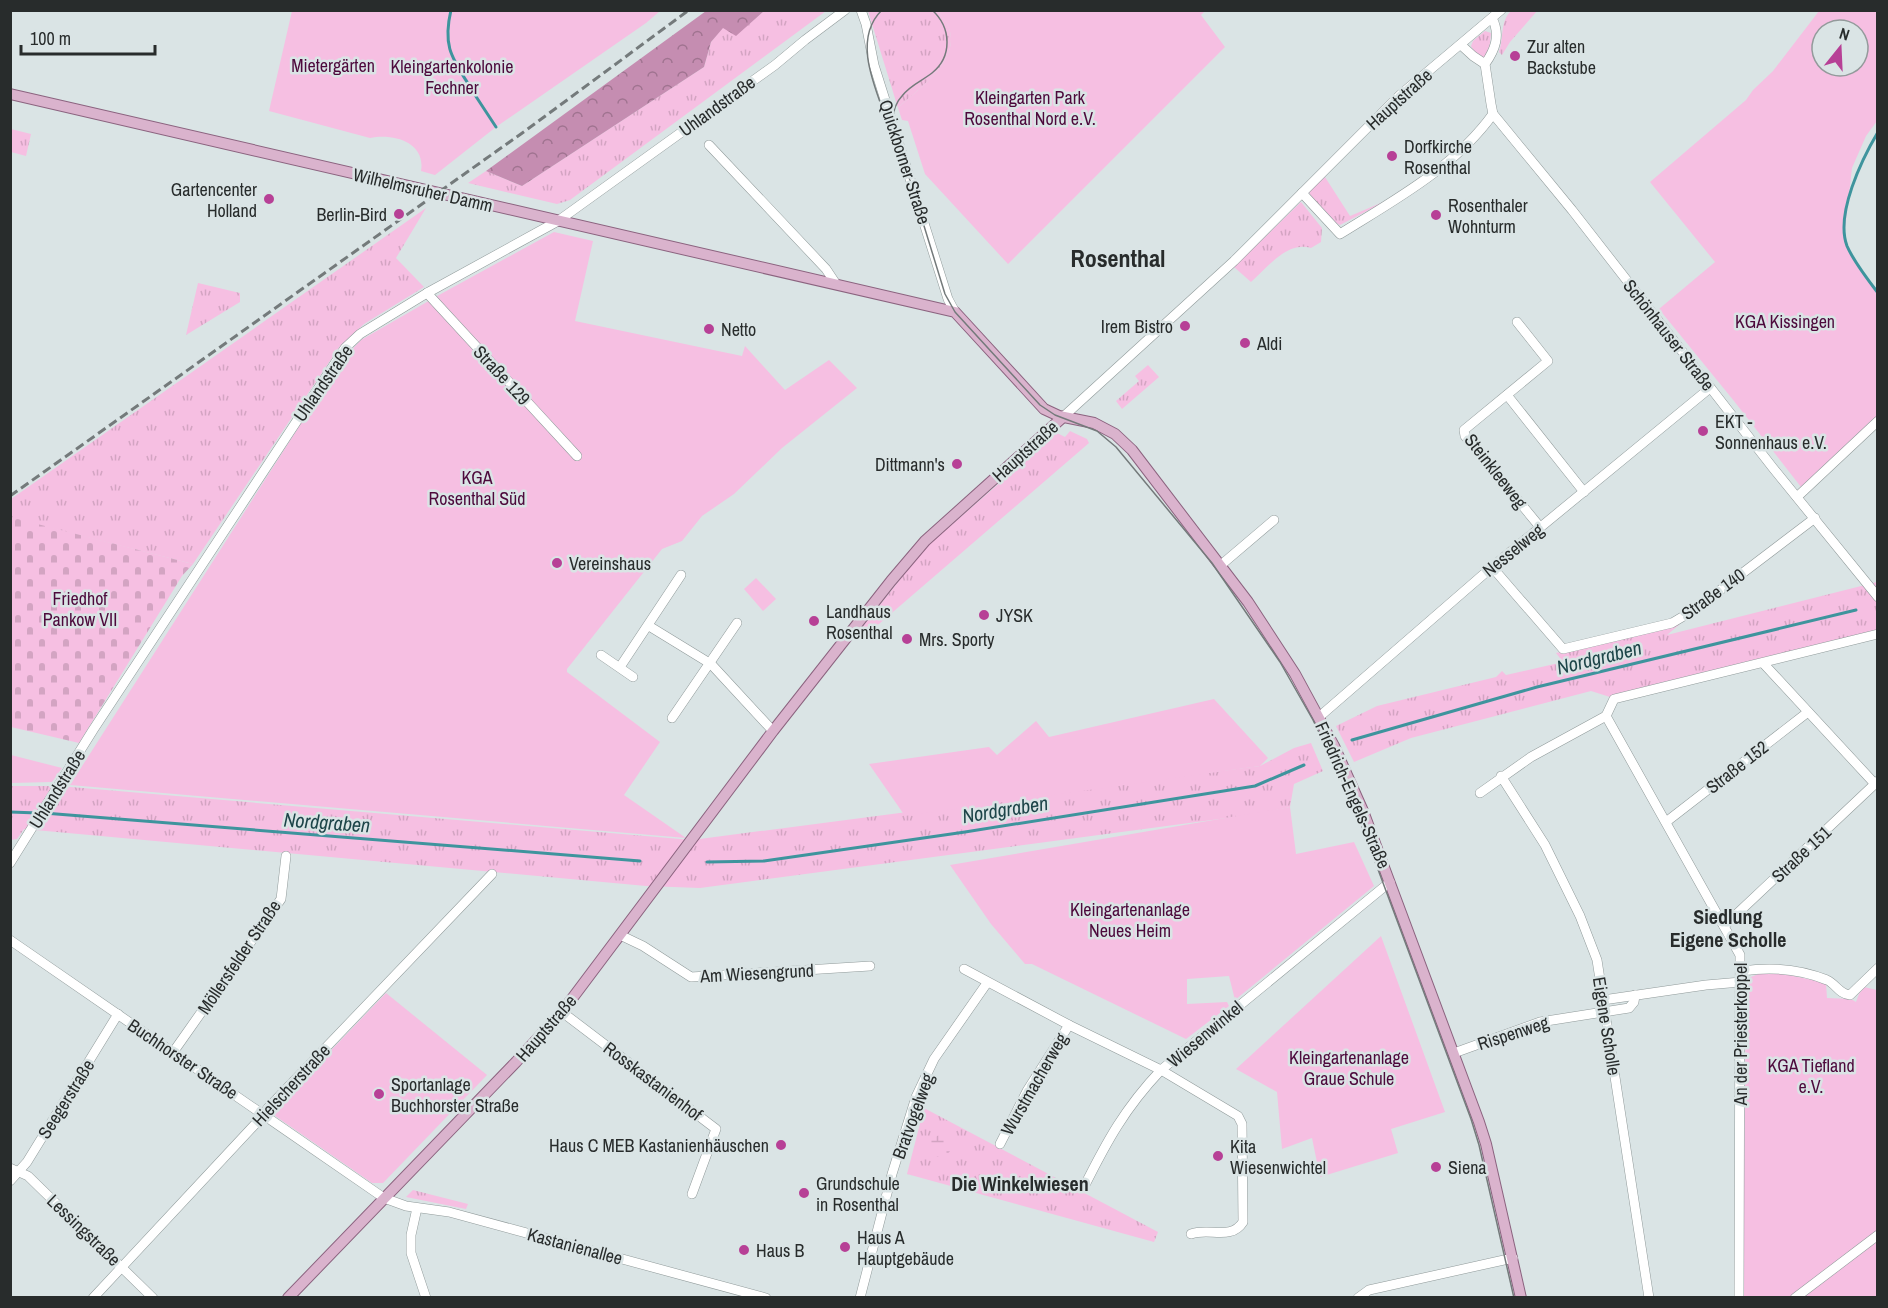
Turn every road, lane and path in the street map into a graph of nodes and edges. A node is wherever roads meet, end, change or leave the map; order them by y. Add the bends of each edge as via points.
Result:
1 (845, 10) edge
2 (861, 10) edge
3 (1501, 10) edge
4 (1492, 18) junction
5 (1461, 45) junction
6 (1485, 67) junction
7 (10, 94) edge
8 (1493, 114) junction
9 (709, 145) dead end
10 (1302, 193) junction
11 (558, 221) junction
12 (836, 284) junction
13 (427, 293) junction
14 (955, 312) junction
15 (1517, 322) dead end
16 (1710, 388) junction
17 (1507, 394) junction
18 (1063, 417) junction
19 (1878, 422) edge
20 (577, 456) dead end
21 (1584, 492) junction
22 (1797, 497) junction
23 (1815, 518) junction
24 (1274, 520) dead end
25 (1540, 527) junction
26 (1221, 565) junction
27 (1492, 567) junction
28 (681, 575) dead end
29 (1878, 597) edge
30 (737, 624) dead end
31 (649, 626) junction
32 (1878, 634) edge
33 (601, 656) dead end
34 (1763, 663) junction
35 (711, 664) junction
36 (620, 667) junction
37 (633, 677) dead end
38 (1808, 712) junction
39 (1606, 716) junction
40 (1319, 717) junction
41 (672, 718) dead end
42 (773, 731) junction
43 (1501, 776) junction
44 (1876, 782) edge
45 (1480, 793) dead end
46 (1666, 822) junction
47 (286, 856) dead end
48 (10, 863) edge
49 (492, 874) dead end
50 (1390, 882) junction
51 (1724, 926) junction
52 (620, 935) junction
53 (10, 940) edge
54 (870, 966) dead end
55 (1878, 968) edge
56 (964, 969) dead end
57 (1742, 971) junction
58 (987, 982) junction
59 (1741, 982) junction
60 (1635, 995) junction
61 (1603, 1000) junction
62 (562, 1012) junction
63 (1605, 1012) junction
64 (118, 1014) junction
65 (1069, 1024) junction
66 (174, 1052) junction
67 (1454, 1053) junction
68 (1161, 1070) junction
69 (263, 1114) junction
70 (1000, 1144) dead end
71 (15, 1170) edge
72 (10, 1181) edge
73 (1084, 1187) dead end
74 (692, 1194) dead end
75 (384, 1198) junction
76 (417, 1208) junction
77 (1191, 1234) dead end
78 (1878, 1235) edge
79 (1513, 1258) junction
80 (122, 1268) junction
81 (93, 1298) edge
82 (153, 1298) edge
83 (288, 1298) edge
84 (426, 1298) edge
85 (766, 1298) edge
86 (860, 1298) edge
87 (1358, 1298) edge
88 (1521, 1298) edge
89 (1649, 1298) edge
90 (1739, 1298) edge
91 (1795, 1298) edge

1 - 11 street, Uhlandstraße
2 - 14 street, Quickborner Straße via 900,148
3 - 4 street, Hauptstraße
4 - 5 street, Hauptstraße
4 - 6 street via 1497,35
5 - 6 street
5 - 10 street, Hauptstraße via 1400,95
6 - 8 street, Schönhauser Straße
7 - 11 main road, Wilhelmsruher Damm
8 - 10 street via 1478,135 1437,172 1340,234
8 - 16 street, Schönhauser Straße
9 - 12 street
10 - 18 street, Hauptstraße via 1234,261
11 - 12 main road, Wilhelmsruher Damm
11 - 13 street, Uhlandstraße
12 - 14 main road, Wilhelmsruher Damm
13 - 20 street, Straße 129
13 - 48 street, Uhlandstraße via 360,334 333,362
14 - 18 main road via 1044,409
15 - 17 street, Steinkleeweg via 1548,361
16 - 21 street, Nesselweg
16 - 22 street, Schönhauser Straße
17 - 21 street
17 - 25 street, Steinkleeweg via 1466,426 1465,436
18 - 26 main road, Friedrich-Engels-Straße via 1091,422 1124,442
18 - 42 main road, Hauptstraße via 925,541
19 - 22 street
21 - 25 street, Nesselweg
22 - 23 street, Schönhauser Straße
23 - 27 street, Straße 140 via 1672,623 1563,649
23 - 29 street, Schönhauser Straße
24 - 26 street
25 - 27 street, Nesselweg
26 - 40 main road, Friedrich-Engels-Straße via 1279,648
27 - 40 street, Nesselweg
28 - 31 street
30 - 35 street
31 - 35 street
31 - 36 street
32 - 34 street
33 - 36 street
34 - 38 street
34 - 39 street via 1614,699
35 - 41 street
35 - 42 street
36 - 37 street
38 - 44 street
38 - 46 street, Straße 152
39 - 43 street
39 - 46 street, An der Priesterkoppel
40 - 50 main road, Friedrich-Engels-Straße via 1354,790
42 - 52 main road, Hauptstraße
43 - 45 street
43 - 61 street, Eigene Scholle via 1545,845 1580,916 1597,960
44 - 51 street, Straße 151
46 - 51 street, An der Priesterkoppel
47 - 66 street, Möllersfelder Straße via 281,899
49 - 69 street, Hielscherstraße
50 - 67 main road, Friedrich-Engels-Straße
50 - 68 street, Wiesenwinkel
51 - 57 street, An der Priesterkoppel via 1740,955
52 - 54 street, Am Wiesengrund via 691,977
52 - 62 main road, Hauptstraße
53 - 64 street, Buchhorster Straße
55 - 57 street via 1850,995 1817,977 1773,968
56 - 58 street, Wurstmacherweg
57 - 59 street, An der Priesterkoppel
58 - 65 street, Wurstmacherweg
58 - 86 street, Bratvogelweg via 934,1059 916,1097
59 - 60 street, Rispenweg
59 - 90 street, An der Priesterkoppel
60 - 61 street, Rispenweg
60 - 63 street, Rispenweg via 1629,1008
61 - 63 street, Eigene Scholle
62 - 74 street, Rosskastanienhof via 716,1129
62 - 75 main road, Hauptstraße
63 - 67 street, Rispenweg via 1540,1022
63 - 89 street, Eigene Scholle
64 - 66 street, Buchhorster Straße
64 - 71 street, Seegerstraße
65 - 68 street, Wurstmacherweg
65 - 70 street, Wurstmacherweg via 1027,1091
66 - 69 street, Buchhorster Straße
67 - 79 main road, Friedrich-Engels-Straße via 1486,1144
68 - 73 street via 1137,1095 1109,1137
68 - 77 street, Wiesenwinkel via 1230,1110 1242,1124 1243,1222 1227,1234
69 - 75 street, Buchhorster Straße
69 - 80 street, Hielscherstraße
71 - 72 street, Seegerstraße
71 - 80 street, Lessingstraße via 28,1176
75 - 76 street, Kastanienallee
75 - 83 main road, Hauptstraße
76 - 84 street via 411,1253
76 - 85 street, Kastanienallee via 449,1212
78 - 91 street
79 - 87 street via 1369,1290
79 - 88 main road, Friedrich-Engels-Straße
80 - 81 street, Hielscherstraße
80 - 82 street, Lessingstraße

